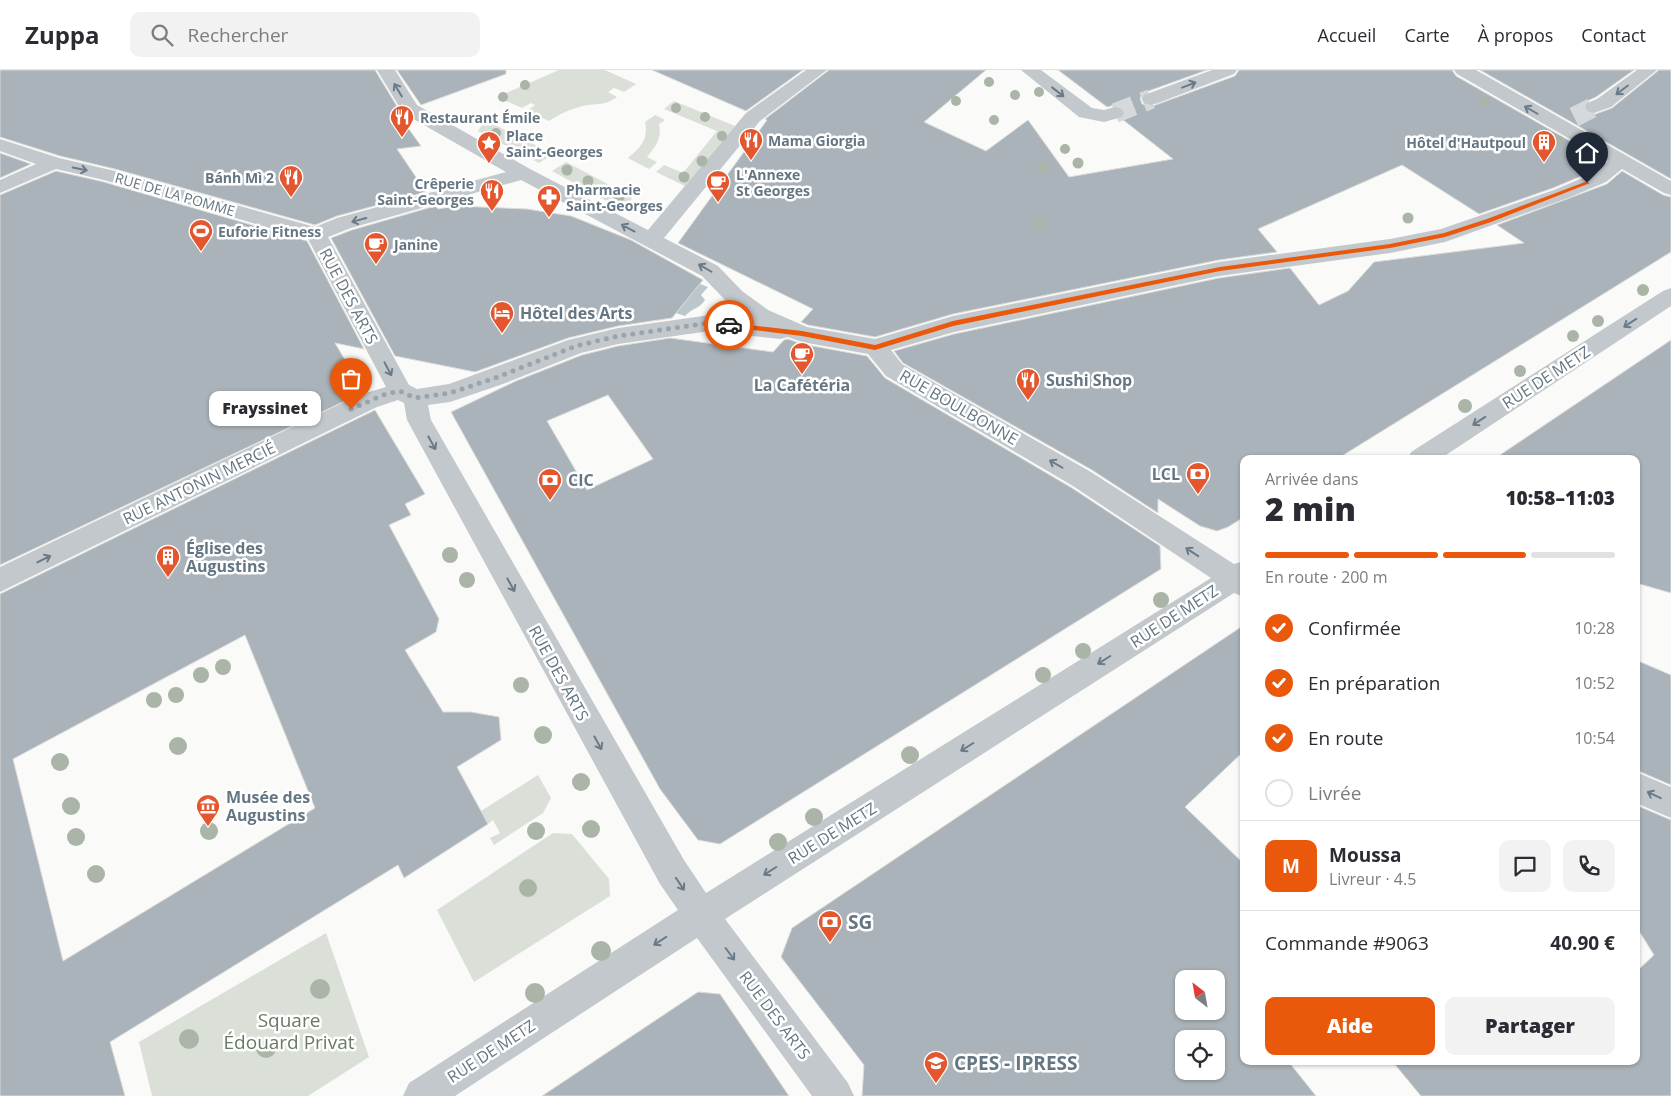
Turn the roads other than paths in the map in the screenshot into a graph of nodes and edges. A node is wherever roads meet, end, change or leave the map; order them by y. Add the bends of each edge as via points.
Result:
1 (386, 70) edge
2 (818, 70) edge
3 (1030, 70) edge
4 (1228, 70) edge
5 (1463, 70) edge
6 (1648, 70) edge
7 (1151, 99) tunnel mouth
8 (1594, 107) tunnel mouth
9 (1115, 113) tunnel mouth
10 (0, 145) edge
11 (1620, 161) junction
12 (54, 163) junction
13 (523, 173) junction
14 (0, 187) edge
15 (1671, 189) edge
16 (316, 234) junction
17 (651, 240) junction
18 (734, 296) junction
19 (1671, 296) edge
20 (710, 323) junction
21 (802, 334) junction
22 (875, 347) junction
23 (408, 395) junction
24 (1426, 455) edge
25 (1240, 578) edge
26 (0, 580) edge
27 (1640, 789) edge
28 (1671, 803) edge
29 (701, 915) junction
30 (422, 1096) edge
31 (835, 1096) edge

13 -> 1 street via 410,109
2 - 17 street via 753,117
3 -> 9 street via 1086,113 1104,116
7 -> 4 street
11 -> 5 street via 1565,121
6 -> 8 street
10 - 12 street, RUE DE LA POMME
11 - 15 street
11 - 22 street via 1599,178 1569,191 1445,235 1390,246 1220,269 953,324
12 - 14 street
12 -> 16 street, RUE DE LA POMME via 108,175
13 -> 16 street via 344,223
17 -> 13 street
16 -> 23 street, RUE DES ARTS
18 -> 17 street via 710,271
18 - 20 street via 724,317
18 - 21 street via 760,315
19 -> 24 street, RUE DE METZ
20 - 21 street
20 - 23 street, RUE ANTONIN MERCIÉ via 618,336 576,346 459,390
21 - 22 street
25 -> 22 street, RUE BOULBONNE via 1082,479 894,370
26 -> 23 street, RUE ANTONIN MERCIÉ via 368,401
23 -> 29 street, RUE DES ARTS via 576,702 672,872
25 -> 29 street, RUE DE METZ
28 -> 27 street
29 -> 30 street, RUE DE METZ
29 -> 31 street, RUE DES ARTS

